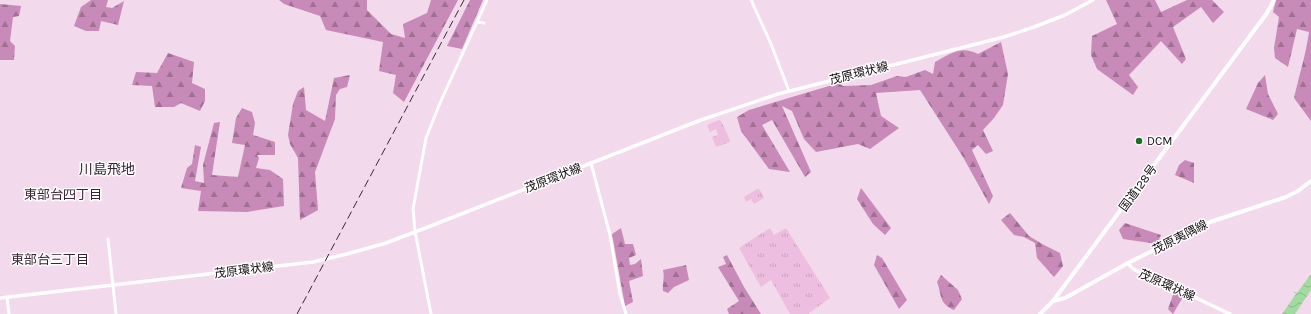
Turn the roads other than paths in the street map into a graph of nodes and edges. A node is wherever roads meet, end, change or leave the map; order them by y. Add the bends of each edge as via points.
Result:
1 (487, 0) edge
2 (751, 0) edge
3 (1093, 0) edge
4 (1274, 0) edge
5 (478, 22) junction
6 (484, 23) dead end
7 (789, 92) junction
8 (591, 163) junction
9 (1311, 181) edge
10 (415, 231) junction
11 (108, 239) dead end
12 (1128, 263) junction
13 (113, 286) junction
14 (0, 298) edge
15 (7, 298) junction
16 (1053, 301) junction
17 (9, 314) edge
18 (116, 314) edge
19 (431, 314) edge
20 (626, 314) edge
21 (1040, 314) edge
22 (1230, 314) edge

1 - 5 street
2 - 7 street
3 - 7 main road, 茂原環状線 via 1065,15 1004,37
4 - 16 main road, 国道128号 via 1267,13
5 - 6 street
5 - 10 street via 426,138 413,209
7 - 8 main road, 茂原環状線 via 701,120
8 - 10 main road, 茂原環状線
8 - 20 street via 610,235
9 - 12 main road, 茂原夷隅線 via 1286,197 1210,222
10 - 13 main road, 茂原環状線 via 386,243 327,259
10 - 19 street
11 - 13 street
12 - 16 main road, 茂原夷隅線 via 1065,298
12 - 22 main road, 茂原環状線 via 1135,271
13 - 15 main road, 茂原環状線
13 - 18 street
14 - 15 main road, 茂原環状線
15 - 17 street
16 - 21 main road, 国道128号

